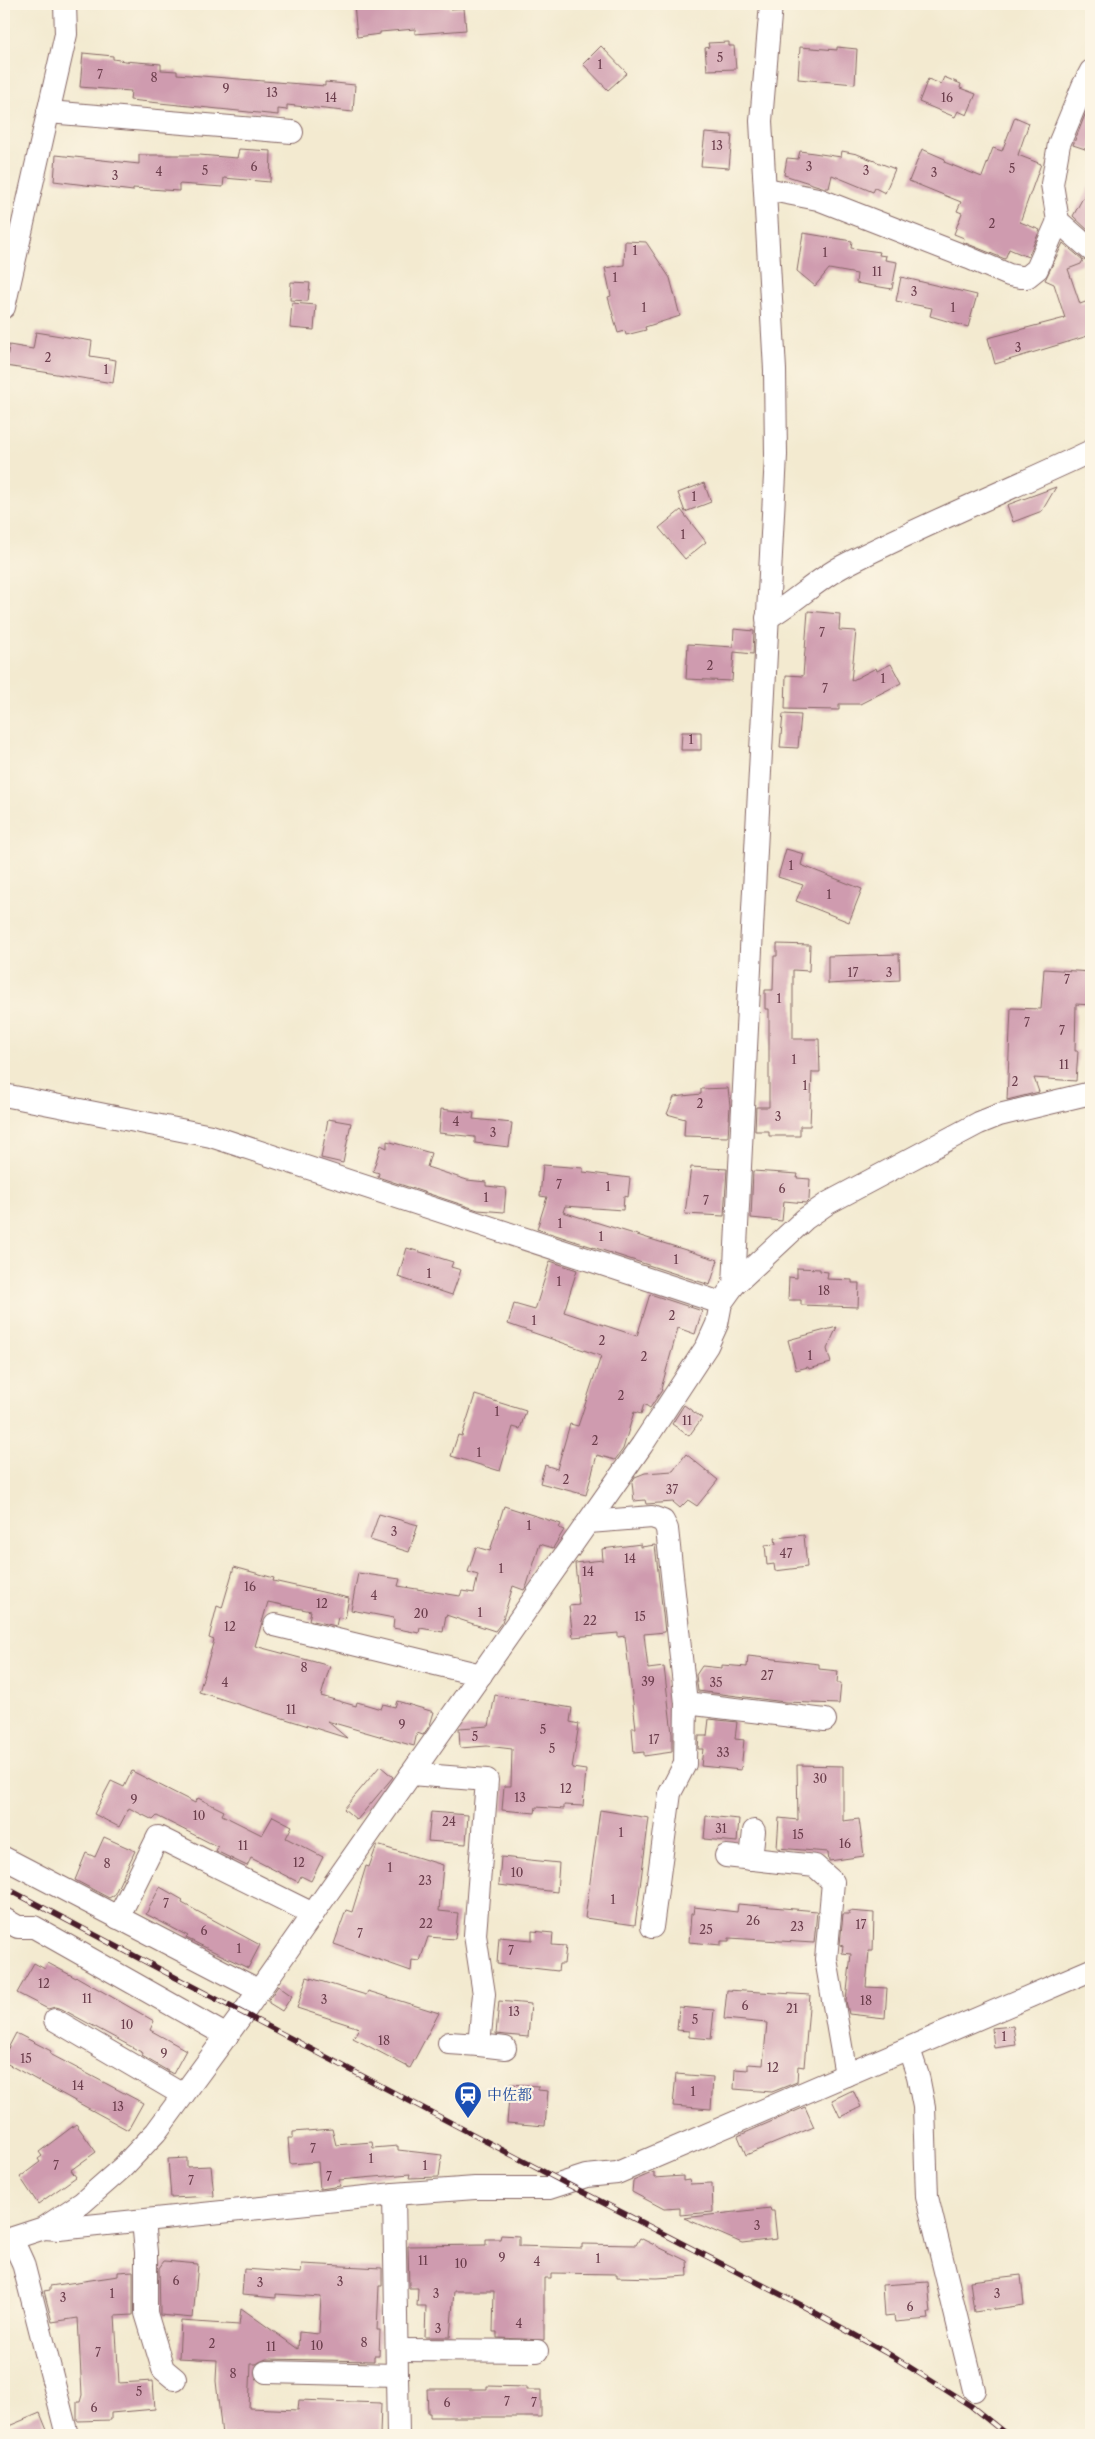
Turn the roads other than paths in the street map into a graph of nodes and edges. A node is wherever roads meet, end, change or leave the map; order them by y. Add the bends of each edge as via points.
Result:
1 (65, 4) edge
2 (771, 4) edge
3 (1091, 71) edge
4 (48, 112) junction
5 (292, 132) dead end
6 (766, 188) junction
7 (1058, 222) junction
8 (1091, 250) edge
9 (4, 307) edge
10 (1091, 450) edge
11 (767, 618) junction
12 (1091, 1093) edge
13 (4, 1095) edge
14 (734, 1285) junction
15 (722, 1303) junction
16 (589, 1522) junction
17 (275, 1625) dead end
18 (481, 1675) junction
19 (686, 1703) junction
20 (825, 1720) dead end
21 (411, 1774) junction
22 (754, 1831) dead end
23 (726, 1856) dead end
24 (4, 1858) edge
25 (751, 1859) junction
26 (313, 1914) junction
27 (118, 1918) junction
28 (4, 1919) edge
29 (652, 1927) dead end
30 (1091, 1970) edge
31 (258, 1990) junction
32 (55, 2020) dead end
33 (227, 2036) junction
34 (449, 2043) dead end
35 (479, 2045) junction
36 (505, 2048) dead end
37 (909, 2049) junction
38 (846, 2075) junction
39 (183, 2095) junction
40 (394, 2194) junction
41 (143, 2220) junction
42 (44, 2228) junction
43 (8, 2240) edge
44 (397, 2350) junction
45 (537, 2352) dead end
46 (266, 2372) dead end
47 (397, 2375) junction
48 (175, 2379) dead end
49 (974, 2390) dead end
50 (67, 2435) edge
51 (398, 2435) edge

1 - 4 street via 66,34
2 - 6 street via 760,121
3 - 7 street via 1059,144 1052,184
4 - 5 street
4 - 9 street
6 - 7 street via 818,199 1020,277 1027,277 1037,268
6 - 11 street via 776,456
7 - 8 street
10 - 11 street via 842,567
11 - 14 street
12 - 14 street via 979,1123 853,1188 805,1219
13 - 15 street via 211,1136
14 - 15 street
15 - 16 street via 707,1346
16 - 18 street
16 - 19 street via 652,1517 663,1521 667,1528
17 - 18 street
18 - 21 street
19 - 20 street
19 - 29 street via 685,1764 670,1793
21 - 26 street
21 - 35 street via 487,1780 475,1935 484,1994
22 - 25 street
23 - 25 street
24 - 27 street
25 - 38 street via 815,1866 833,1882 826,1959
26 - 27 street via 158,1837
26 - 31 street
27 - 31 street
28 - 33 street via 18,1927 34,1927
30 - 37 street
31 - 33 street
32 - 39 street
33 - 39 street
34 - 35 street
35 - 36 street
37 - 38 street
37 - 49 street via 925,2116 927,2197
38 - 40 street via 617,2173 586,2176 550,2188 474,2188
39 - 42 street via 156,2132 103,2186
40 - 41 street
40 - 44 street
41 - 42 street
41 - 48 street via 146,2313 163,2369
42 - 43 street
43 - 50 street via 23,2263
44 - 45 street
44 - 47 street
46 - 47 street
47 - 51 street

